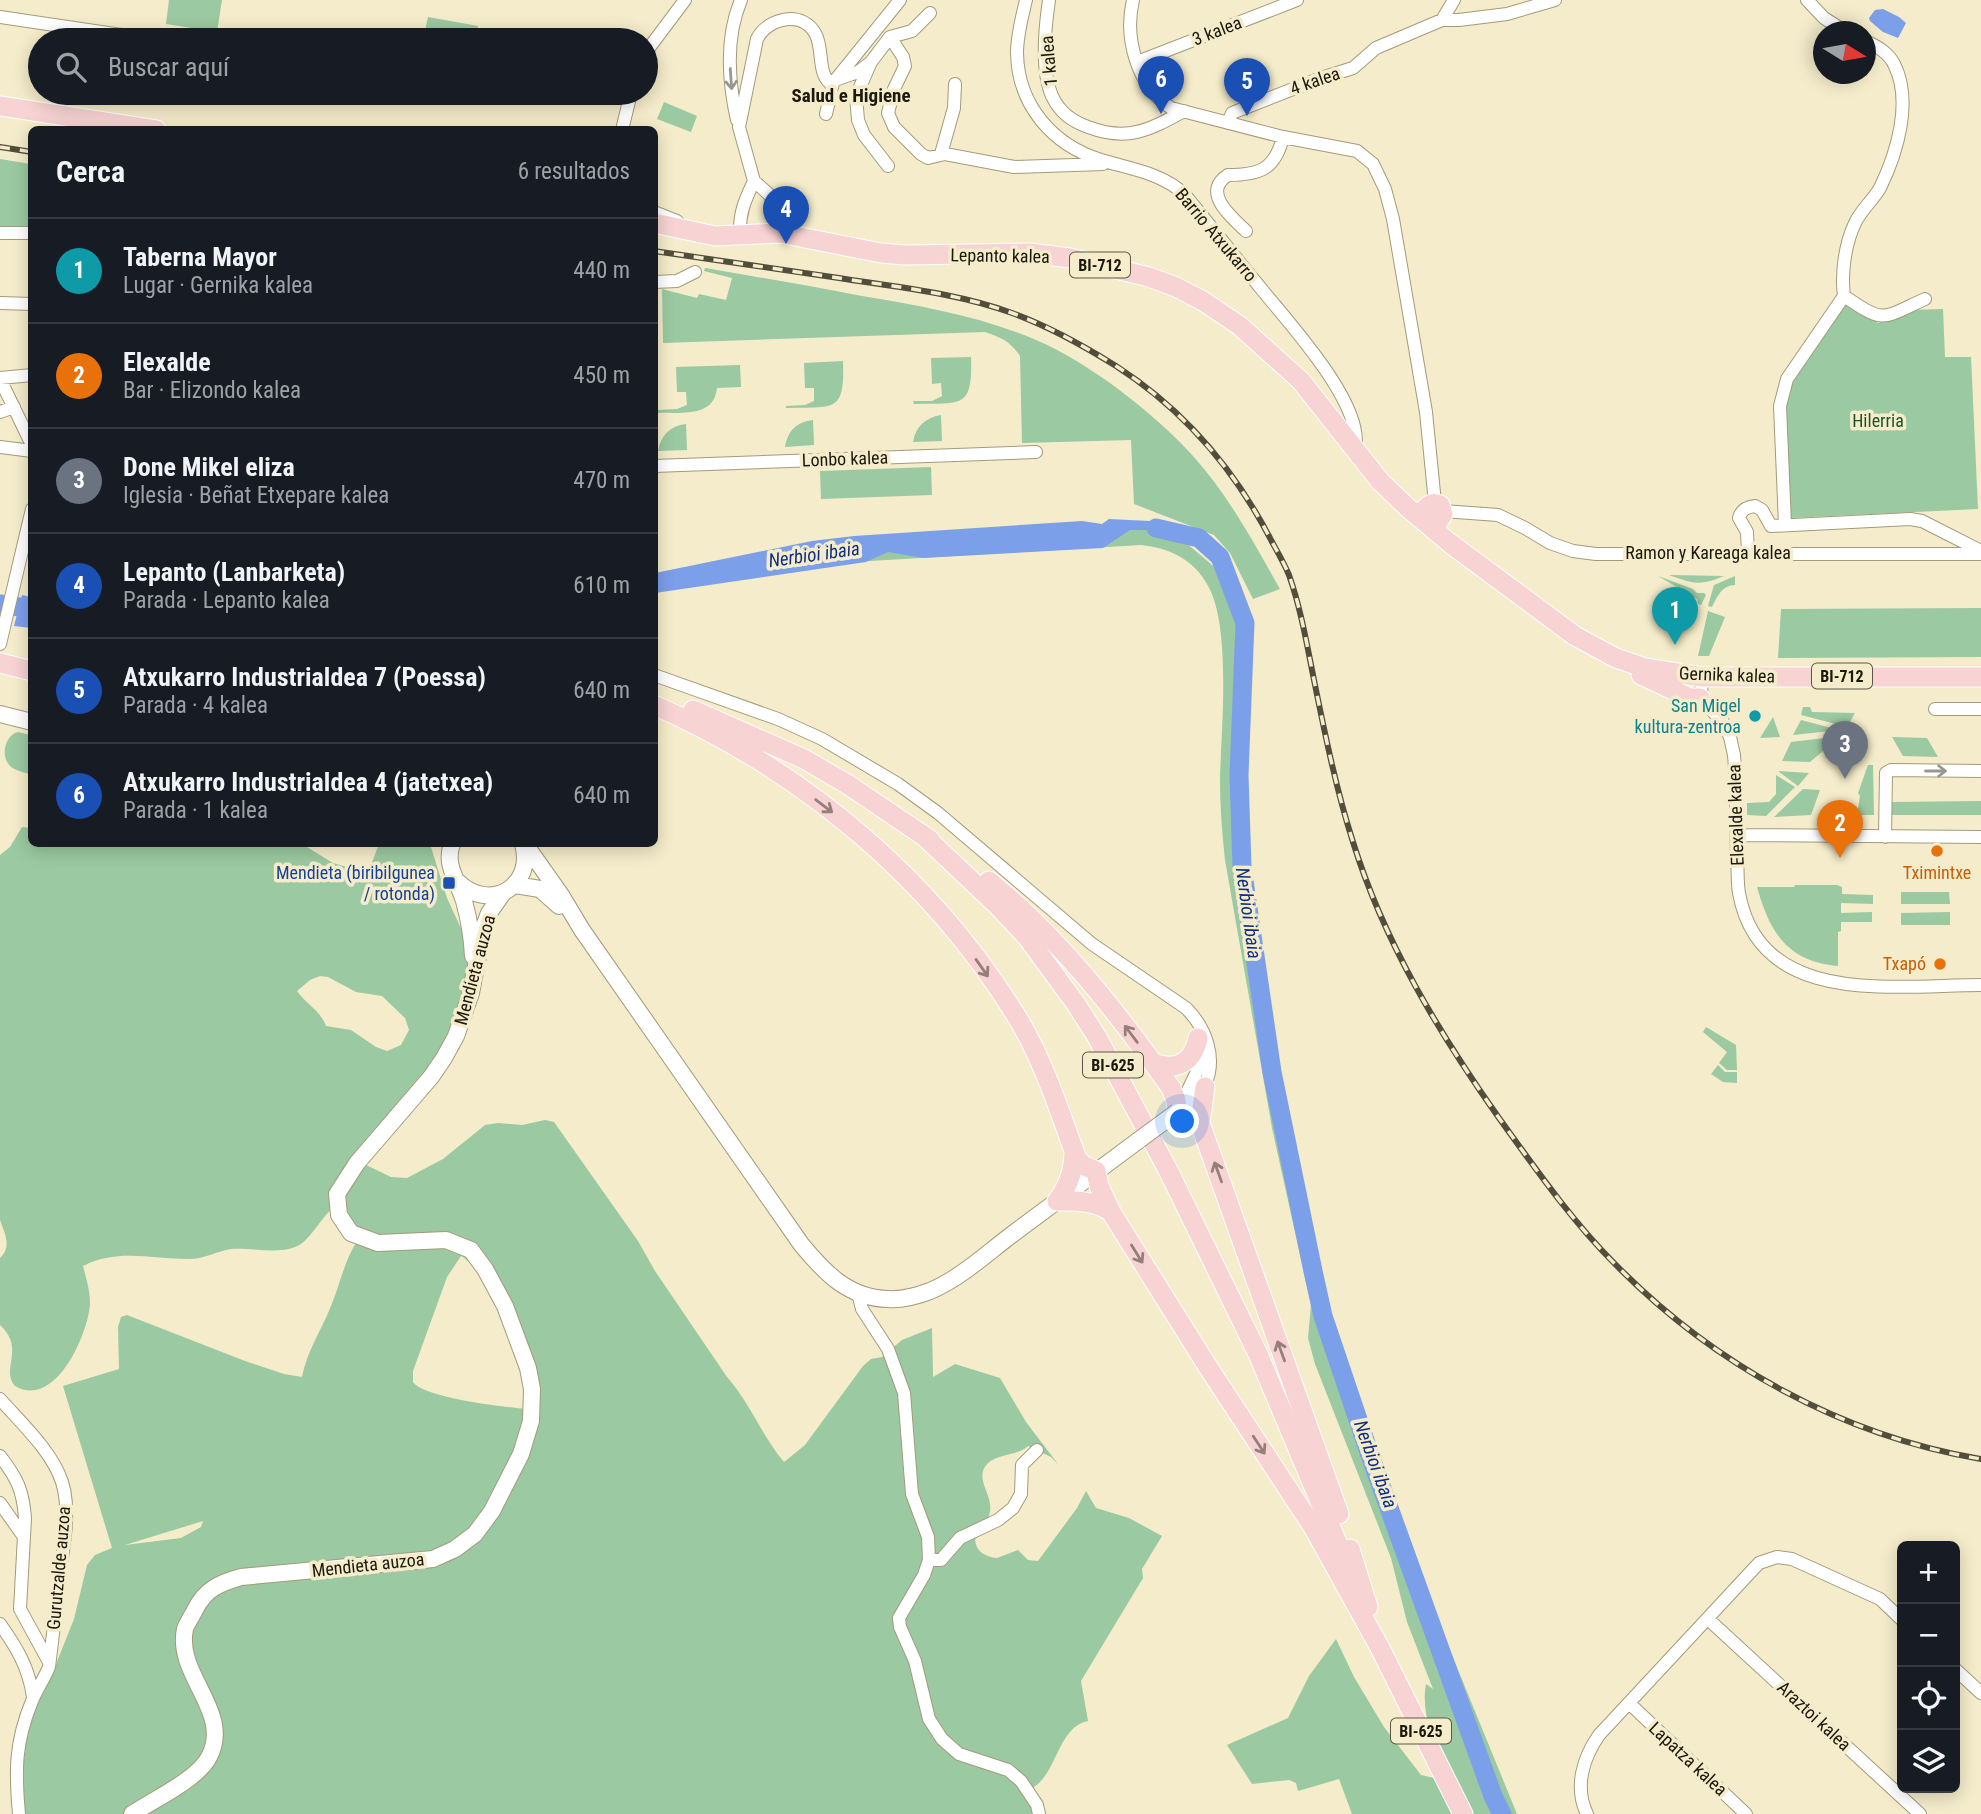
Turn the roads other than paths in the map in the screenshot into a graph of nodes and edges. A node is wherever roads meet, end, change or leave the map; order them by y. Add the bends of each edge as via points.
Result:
1 (685, 0) edge
2 (741, 0) edge
3 (900, 0) edge
4 (1026, 0) edge
5 (1049, 0) edge
6 (1133, 0) edge
7 (1297, 0) edge
8 (1454, 0) edge
9 (1555, 0) edge
10 (1807, 0) edge
11 (930, 13) dead end
12 (0, 17) edge
13 (1442, 20) junction
14 (1829, 21) edge
15 (74, 28) edge
16 (658, 36) edge
17 (890, 37) junction
18 (1876, 46) edge
19 (871, 62) junction
20 (1137, 62) junction
21 (833, 83) junction
22 (955, 84) dead end
23 (628, 105) edge
24 (0, 106) edge
25 (1184, 111) junction
26 (827, 114) dead end
27 (1228, 123) junction
28 (130, 126) edge
29 (623, 126) edge
30 (739, 127) junction
31 (937, 134) dead end
32 (1283, 137) junction
33 (935, 156) junction
34 (1117, 164) junction
35 (888, 166) dead end
36 (751, 187) junction
37 (658, 214) edge
38 (658, 224) edge
39 (1246, 231) dead end
40 (0, 233) edge
41 (28, 233) edge
42 (780, 233) junction
43 (698, 234) junction
44 (740, 235) junction
45 (695, 272) dead end
46 (658, 282) edge
47 (1844, 296) junction
48 (1926, 299) dead end
49 (0, 303) edge
50 (28, 304) edge
51 (28, 375) edge
52 (0, 378) edge
53 (13, 407) junction
54 (0, 412) edge
55 (28, 437) edge
56 (0, 447) edge
57 (1355, 448) junction
58 (28, 450) edge
59 (1036, 452) dead end
60 (658, 466) edge
61 (1433, 514) junction
62 (1785, 525) junction
63 (28, 526) edge
64 (1981, 552) edge
65 (1748, 554) junction
66 (0, 644) edge
67 (0, 663) edge
68 (28, 670) edge
69 (0, 673) edge
70 (658, 676) edge
71 (1703, 677) junction
72 (1981, 677) edge
73 (28, 679) edge
74 (1673, 681) junction
75 (658, 698) edge
76 (1700, 698) junction
77 (658, 707) edge
78 (1935, 709) dead end
79 (1981, 709) edge
80 (0, 714) edge
81 (28, 721) edge
82 (1981, 771) edge
83 (922, 834) junction
84 (1737, 835) junction
85 (1885, 837) junction
86 (1981, 837) edge
87 (450, 847) edge
88 (525, 847) edge
89 (526, 847) edge
90 (458, 883) junction
91 (509, 889) junction
92 (582, 930) junction
93 (1151, 984) junction
94 (1981, 985) edge
95 (471, 993) junction
96 (1198, 1038) junction
97 (1153, 1063) junction
98 (1205, 1087) junction
99 (1177, 1112) junction
100 (1200, 1123) junction
101 (1074, 1151) junction
102 (1096, 1171) junction
103 (1057, 1200) junction
104 (1111, 1212) junction
105 (858, 1293) junction
106 (3, 1407) edge
107 (1037, 1451) dead end
108 (0, 1456) edge
109 (0, 1503) edge
110 (24, 1537) junction
111 (929, 1560) junction
112 (1897, 1615) edge
113 (1707, 1619) junction
114 (0, 1624) edge
115 (1380, 1648) junction
116 (49, 1662) junction
117 (1960, 1673) edge
118 (1981, 1693) edge
119 (33, 1697) junction
120 (1629, 1703) junction
121 (19, 1814) edge
122 (132, 1814) edge
123 (1039, 1814) edge
124 (1448, 1814) edge
125 (1463, 1814) edge
126 (1587, 1814) edge
127 (1746, 1814) edge
128 (1920, 1814) edge

1 - 16 street
2 -> 30 street via 729,46
3 - 21 street
4 - 34 street, Barrio Atxukarro via 1017,53 1022,85 1035,114 1069,146
5 - 25 street, 1 kalea via 1045,23 1049,82 1064,114 1105,133 1128,135 1149,130
6 - 20 street via 1129,26
7 - 20 street, 3 kalea
8 - 13 street
9 - 13 street, 4 kalea via 1507,14
10 - 14 street
11 - 17 street via 912,32
12 - 15 street
13 - 27 street, 4 kalea via 1376,48 1353,68 1232,113
17 - 19 street
17 - 33 street via 905,66 888,113 894,127 921,154
18 - 47 street via 1894,63 1902,92 1900,124 1893,158 1856,222 1841,278
19 - 21 street
19 - 35 street via 856,106 864,135
20 - 25 street via 1160,100
21 - 26 street
21 - 30 street via 824,77 815,33 805,23 772,21 757,38
22 - 33 street via 954,108
23 - 29 street
24 - 28 main road
25 - 27 street
27 - 32 street
30 - 36 street
31 - 33 street
32 - 39 street via 1277,157 1261,172 1228,175 1220,184 1220,203
32 - 61 street via 1357,151 1373,164 1385,188 1421,382
33 - 34 street via 1014,167
34 - 57 street, Barrio Atxukarro via 1166,180 1200,213 1320,360 1343,399 1356,433
36 - 42 street via 782,206
36 - 44 street via 742,204
37 - 43 street
38 - 43 main road, Lepanto kalea / BI-712
40 - 41 street
42 - 44 main road, Lepanto kalea / BI-712
42 - 57 main road, Lepanto kalea / BI-712 via 881,253 1013,252 1070,258 1176,287 1232,320 1284,364
43 - 44 main road, Lepanto kalea / BI-712
45 - 46 street via 677,281
47 - 48 street via 1881,317
47 - 62 street via 1787,379 1780,406
49 - 50 street
51 - 52 street
52 - 53 street
53 - 54 street
53 - 55 street
56 - 58 street
57 - 61 main road, Lepanto kalea / BI-712 via 1380,481
59 - 60 street, Lonbo kalea
61 - 65 street, Ramon y Kareaga kalea via 1498,515 1549,543 1596,554
61 - 74 main road, BI-712 via 1451,544 1575,636 1628,662 1639,673
62 - 64 street via 1910,519
62 - 65 street via 1772,526 1762,510 1746,507 1739,519 1747,533
63 - 66 street
64 - 65 street, Ramon y Kareaga kalea
67 - 68 main road
69 - 73 main road
70 - 93 street via 778,719 822,739 898,785 948,821 1092,944
71 - 72 main road, Gernika kalea / BI-712
71 - 74 main road, Gernika kalea / BI-712
71 - 76 street
74 - 76 main road via 1690,698
75 - 83 main road, BI-625 via 804,759
76 - 84 street, Elexalde kalea via 1723,722 1730,737
77 -> 101 main road via 770,765 832,811 925,894 960,935 1019,1021 1053,1090
78 - 79 street
80 - 81 street
85 -> 82 street via 1886,773
97 -> 83 main road via 1049,936 976,871
83 - 115 main road, BI-625 via 1027,937 1097,1037 1258,1354
84 - 85 street
84 - 94 street, Elexalde kalea via 1739,892 1747,925 1756,940 1785,966 1811,978 1878,986
85 - 86 street
87 - 90 street via 450,866
88 - 91 street, Mendieta auzoa via 524,870
89 - 92 street
90 - 91 street via 478,895
90 - 95 street via 472,948
91 - 92 street via 535,887 546,892
91 - 95 street, Mendieta auzoa via 489,913 483,929
92 - 105 street via 801,1244 832,1279
93 - 96 street via 1182,1011
93 - 98 street via 1198,1020 1208,1043
95 - 122 street, Mendieta auzoa via 444,1058 356,1163 337,1194 339,1215 351,1233 378,1243 446,1240 471,1250 505,1306 528,1367 530,1421 521,1454 492,1511 475,1534 455,1549 433,1559 395,1564 241,1577 219,1583 200,1600 185,1629 185,1656 213,1715 215,1736 210,1756 198,1771
96 - 97 main road via 1190,1059 1181,1065
96 - 99 street via 1199,1066
97 - 99 main road via 1177,1100
98 - 99 street
98 - 100 main road
99 - 100 main road
99 - 102 street, bridge
115 -> 100 main road via 1339,1513
101 - 102 main road via 1083,1166
101 - 103 main road via 1071,1172
102 - 103 street
102 - 104 main road
103 - 104 main road via 1084,1201
103 - 105 street via 982,1258 931,1290 894,1299
104 -> 115 main road via 1313,1527
105 - 111 street via 862,1309 888,1349 904,1393 912,1494 928,1537
106 - 116 street, Gurutzalde auzoa via 49,1458 62,1481 66,1502
107 - 111 street via 1022,1465 1021,1494 1013,1508 960,1538 941,1560
108 - 110 street, Gurutzalde auzoa via 21,1491
109 - 110 street
110 - 116 street, Gurutzalde auzoa via 20,1609
111 - 123 street via 899,1618 929,1719 959,1754 1008,1770 1021,1781
112 - 113 street via 1880,1599 1792,1559 1777,1557 1759,1563
113 - 120 street
113 - 128 street, Araztoi kalea
114 - 119 street via 29,1671
115 - 124 main road, BI-625 via 1404,1716
115 - 125 main road, BI-625
116 - 119 street, Gurutzalde auzoa
117 - 118 street
119 - 121 street, Gurutzalde auzoa via 16,1755
120 - 126 street via 1588,1751 1580,1785
120 - 127 street, Lapatza kalea

